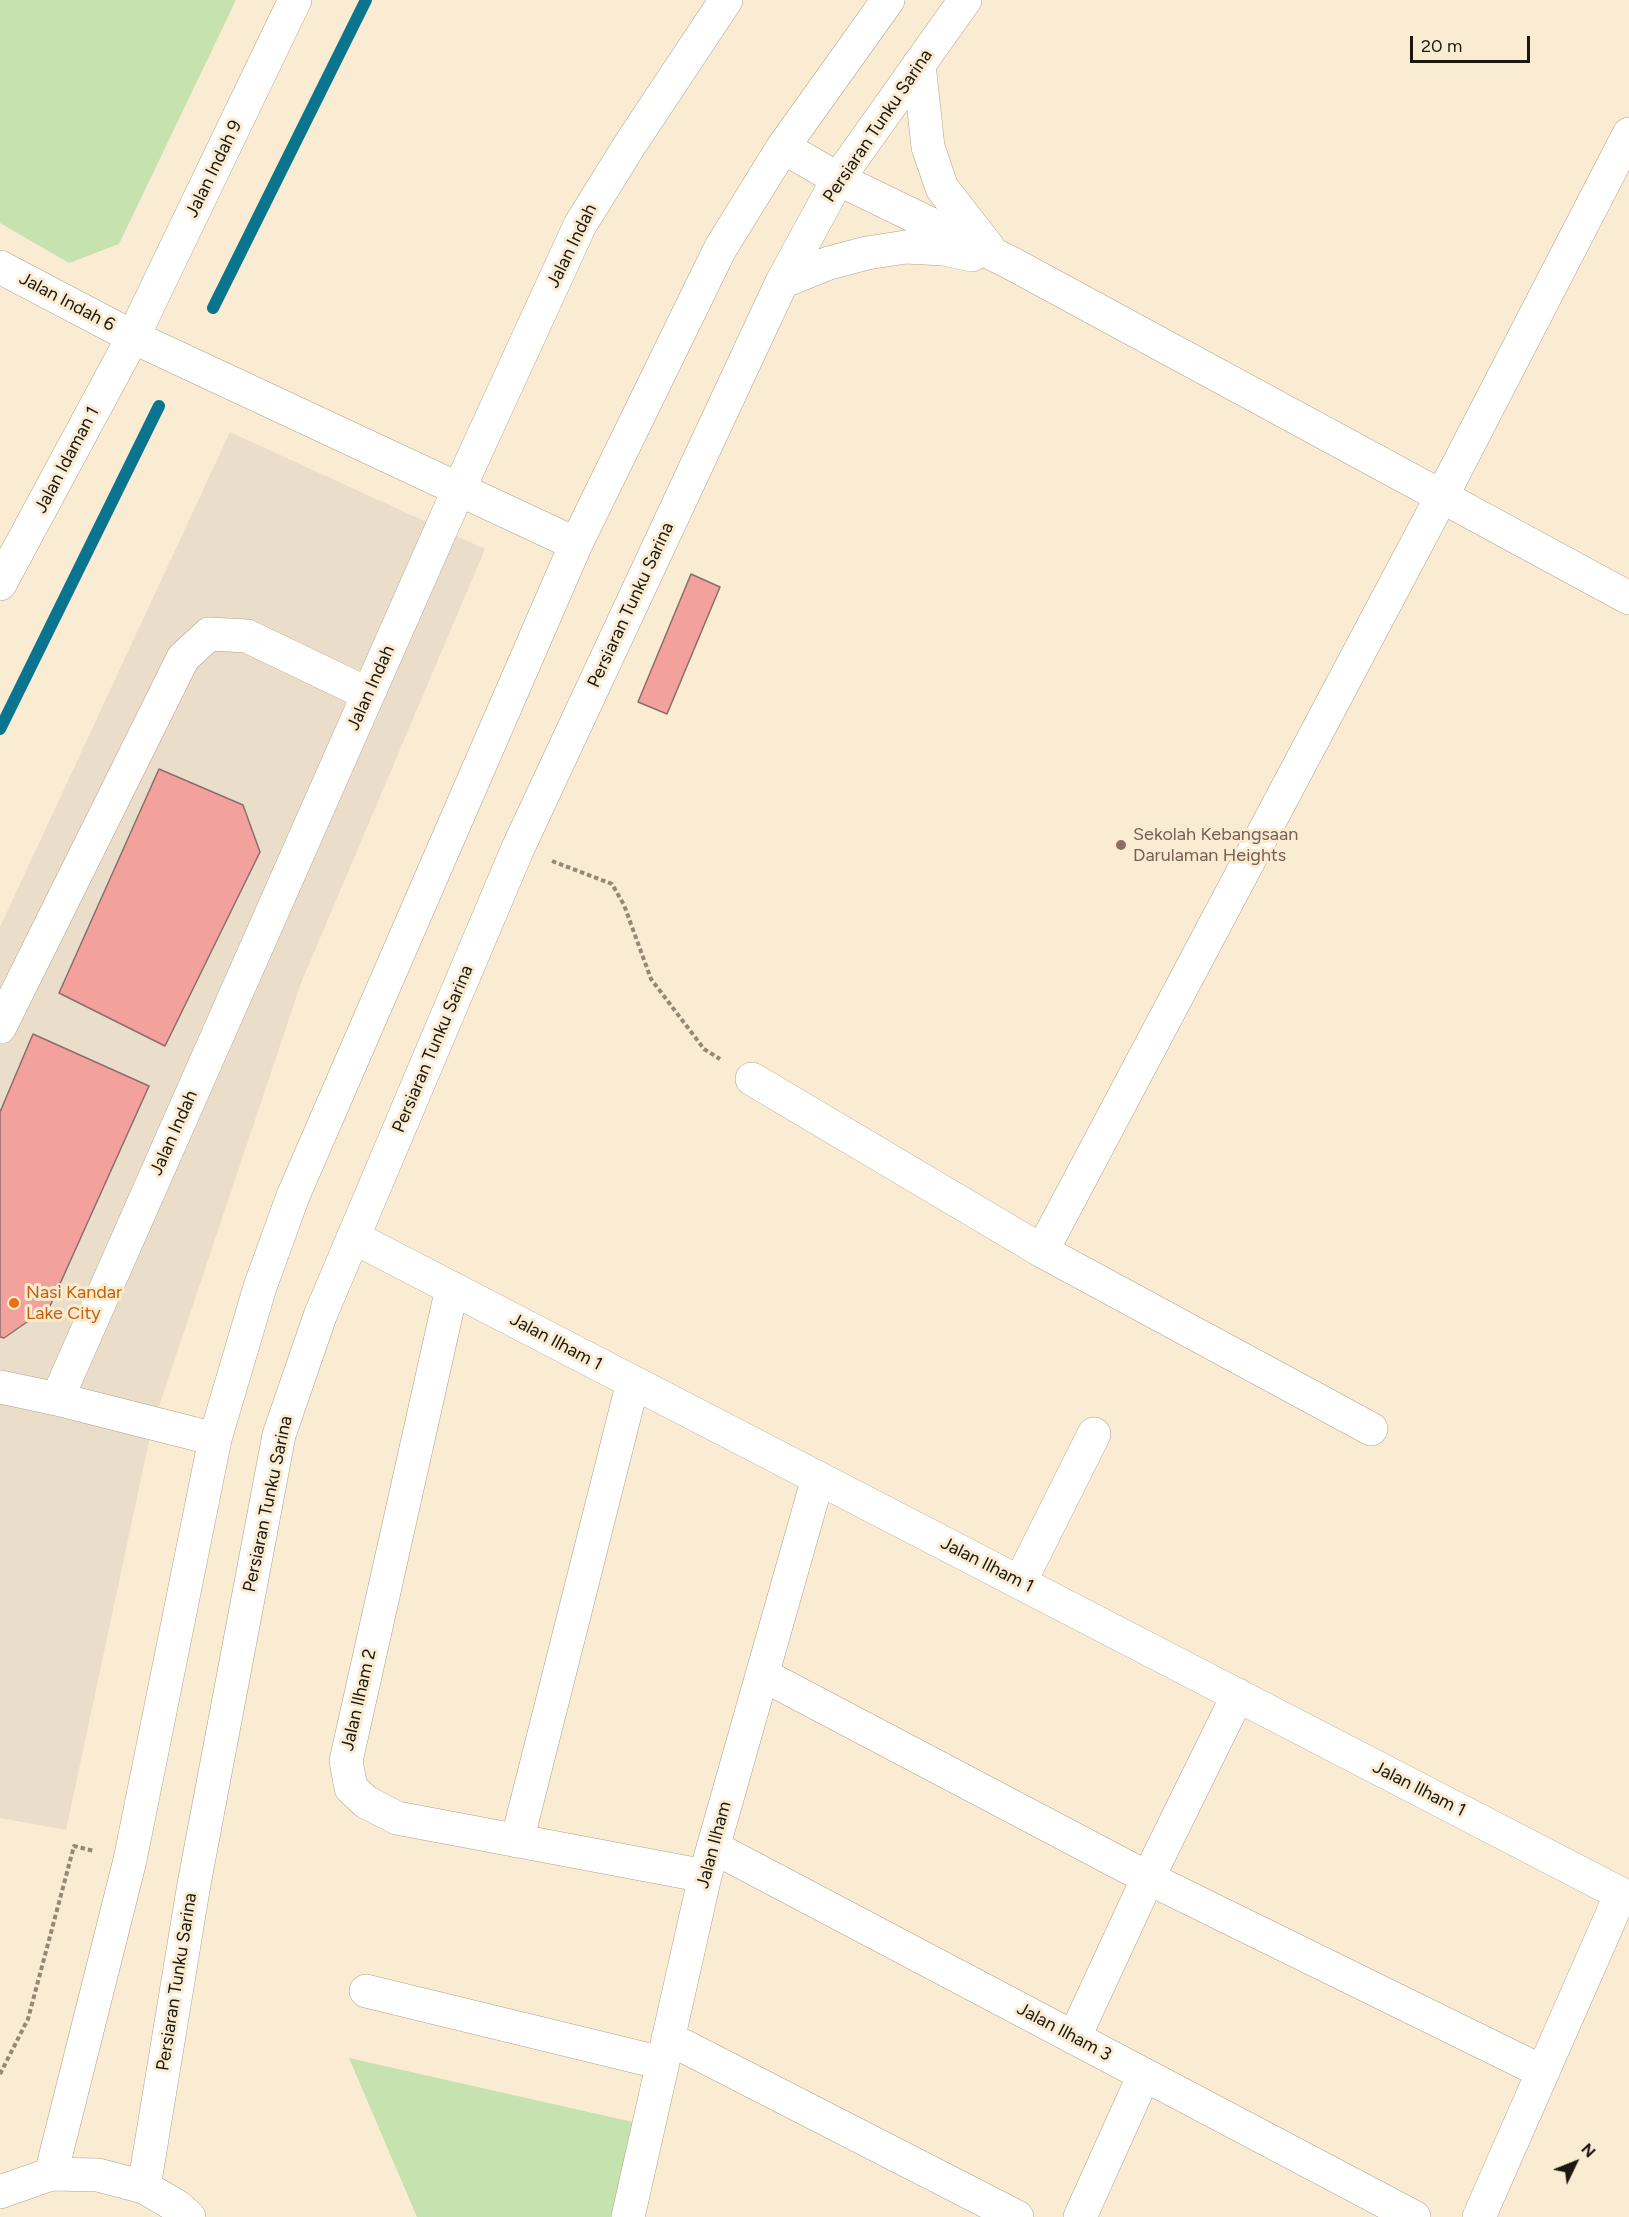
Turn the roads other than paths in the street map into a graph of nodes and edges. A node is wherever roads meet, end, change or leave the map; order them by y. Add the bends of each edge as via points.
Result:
1 (295, 0) edge
2 (726, 0) edge
3 (888, 0) edge
4 (965, 0) edge
5 (919, 64) junction
6 (1629, 134) edge
7 (783, 147) junction
8 (838, 179) junction
9 (1002, 259) junction
10 (0, 267) edge
11 (783, 282) junction
12 (133, 337) junction
13 (458, 491) junction
14 (1442, 496) junction
15 (576, 544) junction
16 (0, 584) edge
17 (1629, 598) edge
18 (368, 694) junction
19 (0, 1027) edge
20 (752, 1078) road end
21 (353, 1237) junction
22 (1042, 1251) junction
23 (452, 1288) junction
24 (633, 1382) junction
25 (0, 1387) edge
26 (57, 1399) junction
27 (1371, 1429) dead end
28 (1094, 1434) dead end
29 (214, 1439) junction
30 (818, 1478) junction
31 (1020, 1582) junction
32 (763, 1675) junction
33 (1238, 1695) junction
34 (517, 1841) junction
35 (709, 1862) junction
36 (1148, 1878) junction
37 (366, 1991) dead end
38 (1074, 2038) junction
39 (665, 2050) junction
40 (1543, 2072) junction
41 (1144, 2074) junction
42 (51, 2174) junction
43 (144, 2187) junction
44 (0, 2192) edge
45 (189, 2217) edge
46 (628, 2217) edge
47 (1017, 2217) edge
48 (1080, 2217) edge
49 (1414, 2217) edge
50 (1479, 2217) edge

1 - 12 street, Jalan Indah 9
2 - 13 street, Jalan Indah via 580,225
3 - 7 street
4 - 5 street, Persiaran Tunku Sarina
5 - 8 street, Persiaran Tunku Sarina
5 - 9 street via 928,147 942,188
6 - 14 street
7 - 8 street
7 - 15 street via 720,249
8 - 9 street
8 - 11 street, Persiaran Tunku Sarina
9 - 11 street via 906,247 838,261
9 - 14 street
10 - 12 street, Jalan Indah 6
11 - 21 street, Persiaran Tunku Sarina via 518,848
12 - 13 street, Jalan Indah 6
12 - 16 street, Jalan Idaman 1
13 - 15 street, Jalan Indah 6
13 - 18 street, Jalan Indah
14 - 17 street
14 - 22 street
15 - 29 street via 293,1196 260,1287
18 - 19 street via 247,636 209,634 183,658
18 - 26 street, Jalan Indah
20 - 22 street
21 - 23 street, Jalan Ilham 1
21 - 43 street, Persiaran Tunku Sarina via 320,1316 279,1435 194,1884
22 - 27 street
23 - 24 street, Jalan Ilham 1
23 - 34 street, Jalan Ilham 2 via 346,1761 351,1788 366,1802 397,1818
24 - 30 street, Jalan Ilham 1
24 - 34 street
25 - 26 street
26 - 29 street
28 - 31 street
29 - 42 street via 130,1860
30 - 31 street, Jalan Ilham 1
30 - 32 street, Jalan Ilham
31 - 33 street, Jalan Ilham 1
32 - 35 street, Jalan Ilham
32 - 36 street
33 - 36 street
33 - 40 street, Jalan Ilham 1 via 1621,1894
34 - 35 street, Jalan Ilham 2
35 - 38 street, Jalan Ilham 3
35 - 39 street, Jalan Ilham
36 - 38 street
36 - 40 street
37 - 39 street
38 - 41 street, Jalan Ilham 3
39 - 46 street, Jalan Ilham
39 - 47 street
40 - 50 street
41 - 48 street
41 - 49 street, Jalan Ilham 3
42 - 43 street via 98,2175
42 - 44 street
43 - 45 street

